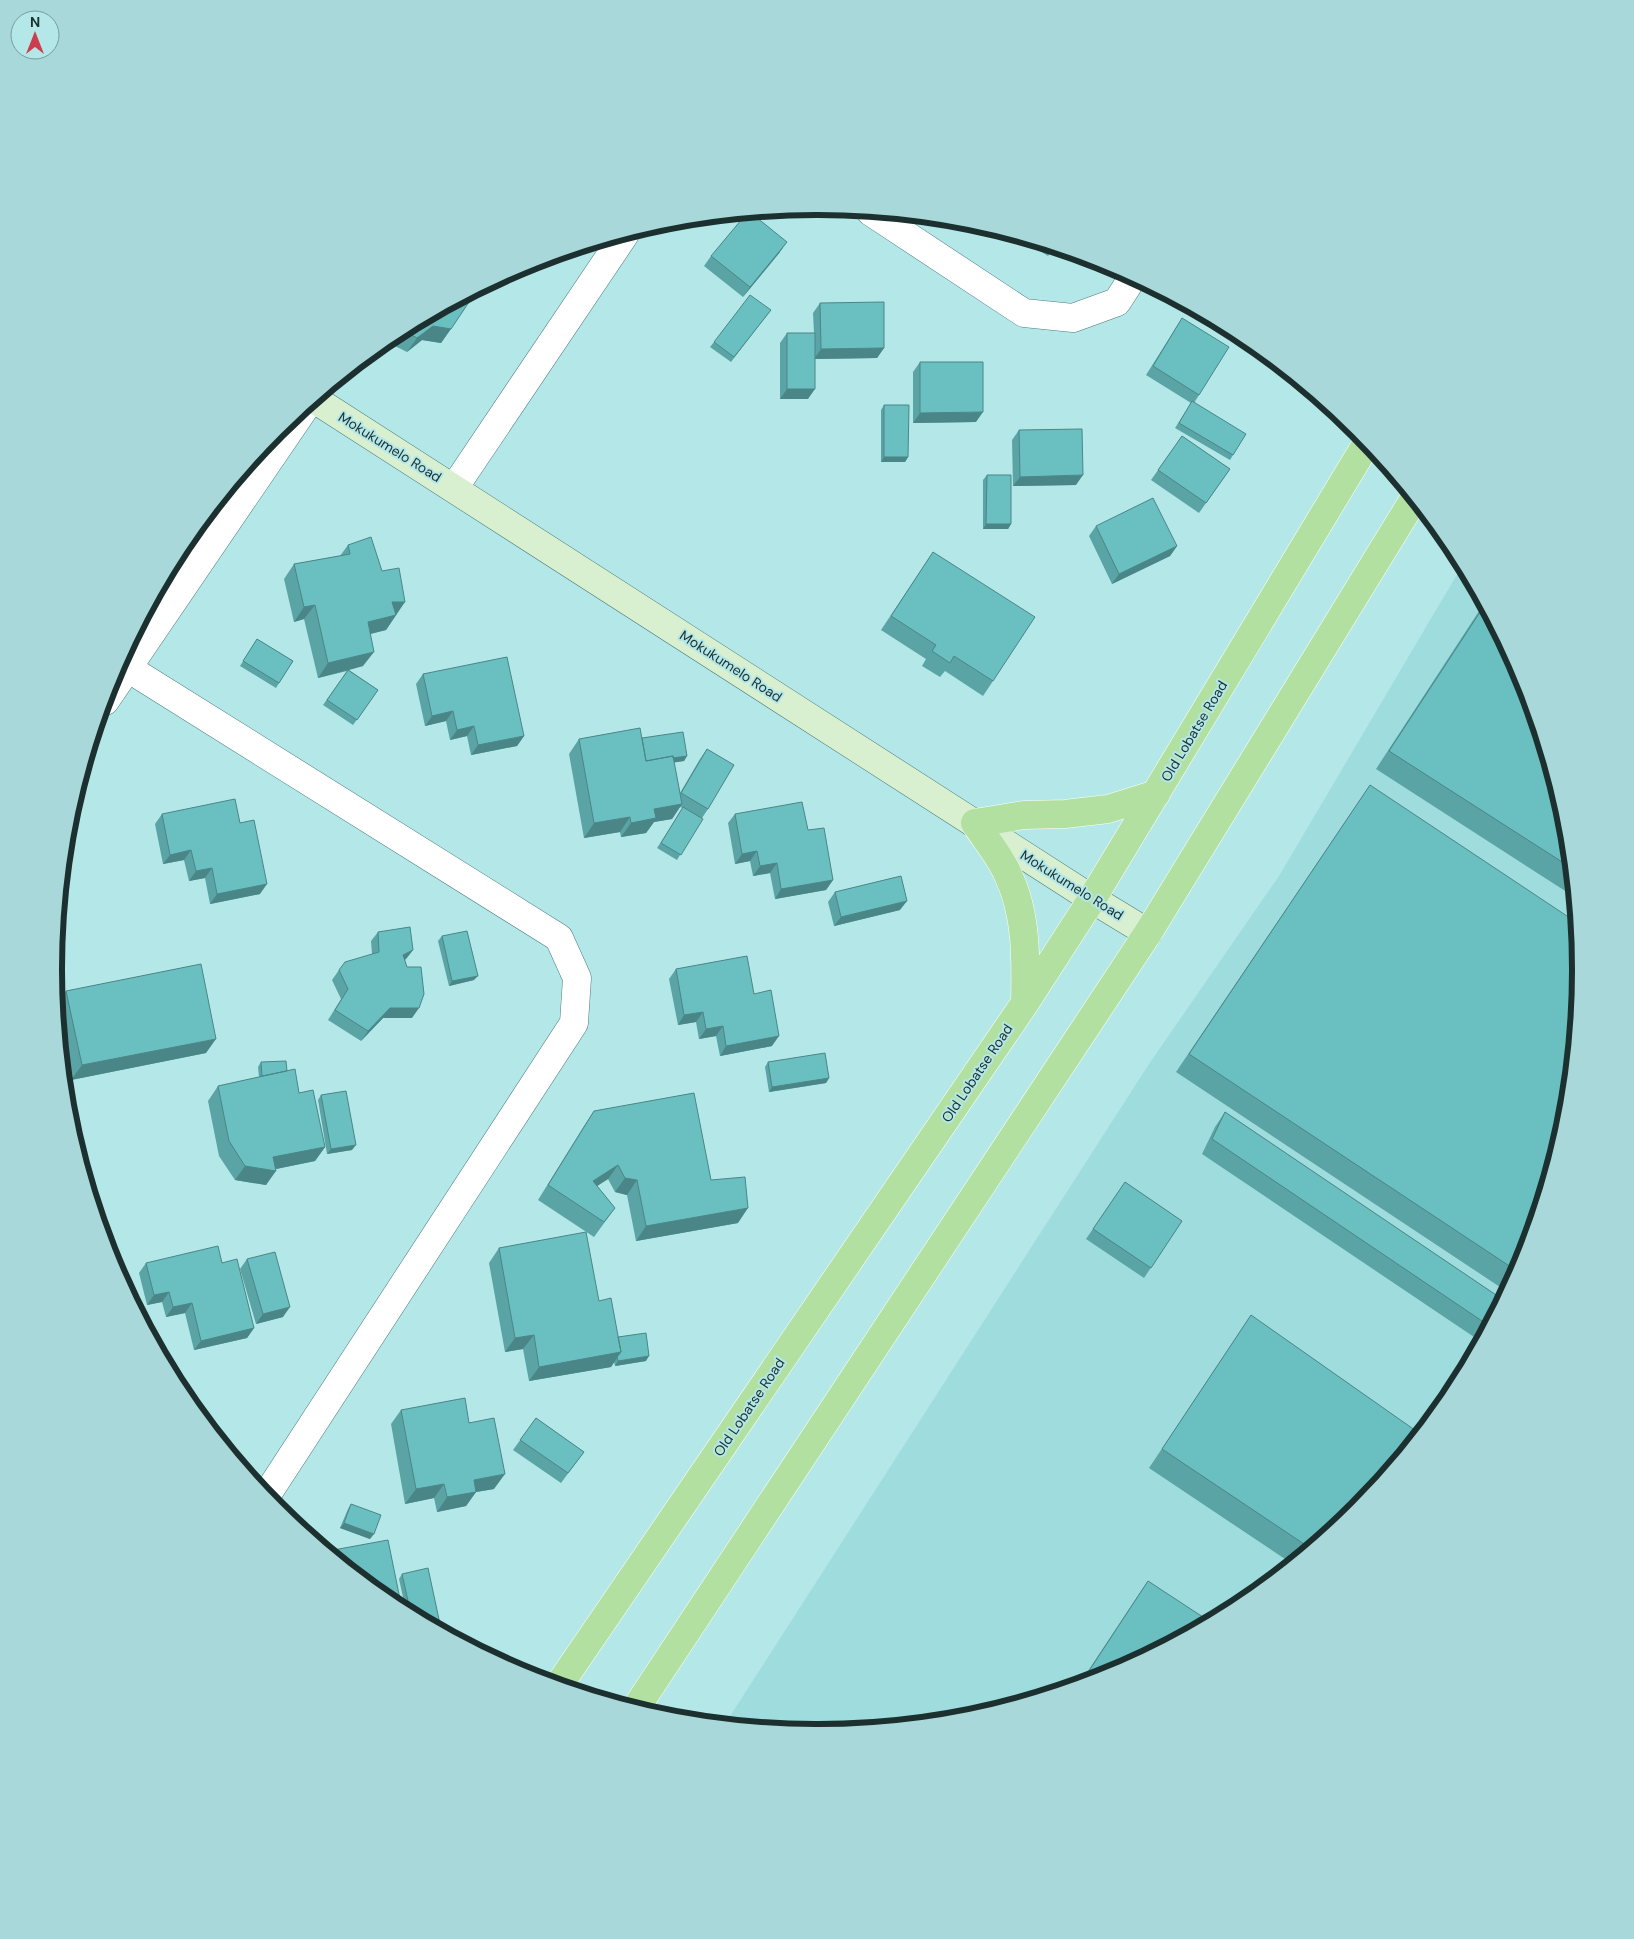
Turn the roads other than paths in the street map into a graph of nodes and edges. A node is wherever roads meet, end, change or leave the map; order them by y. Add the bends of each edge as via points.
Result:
1 (880, 218) edge
2 (620, 242) edge
3 (1129, 283) edge
4 (319, 402) edge
5 (289, 430) edge
6 (1363, 449) edge
7 (454, 488) junction
8 (1411, 504) edge
9 (127, 666) edge
10 (126, 667) edge
11 (1156, 794) junction
12 (975, 823) junction
13 (1092, 899) junction
14 (1148, 933) junction
15 (1025, 1003) junction
16 (270, 1489) edge
17 (563, 1680) edge
18 (640, 1702) edge

1 - 3 street via 1024,313 1073,318 1116,302
2 - 7 street
4 - 7 street, Mokukumelo Road
5 - 9 street
6 - 11 main road, Old Lobatse Road
7 - 12 street, Mokukumelo Road
8 - 14 main road
10 - 16 street via 558,938 577,978 574,1023
11 - 12 main road via 1108,809 1024,815
11 - 13 main road, Old Lobatse Road
12 - 13 street, Mokukumelo Road
12 - 15 main road via 1008,873 1019,902 1026,956
13 - 14 street, Mokukumelo Road
13 - 15 main road, Old Lobatse Road
14 - 18 main road
15 - 17 main road, Old Lobatse Road

